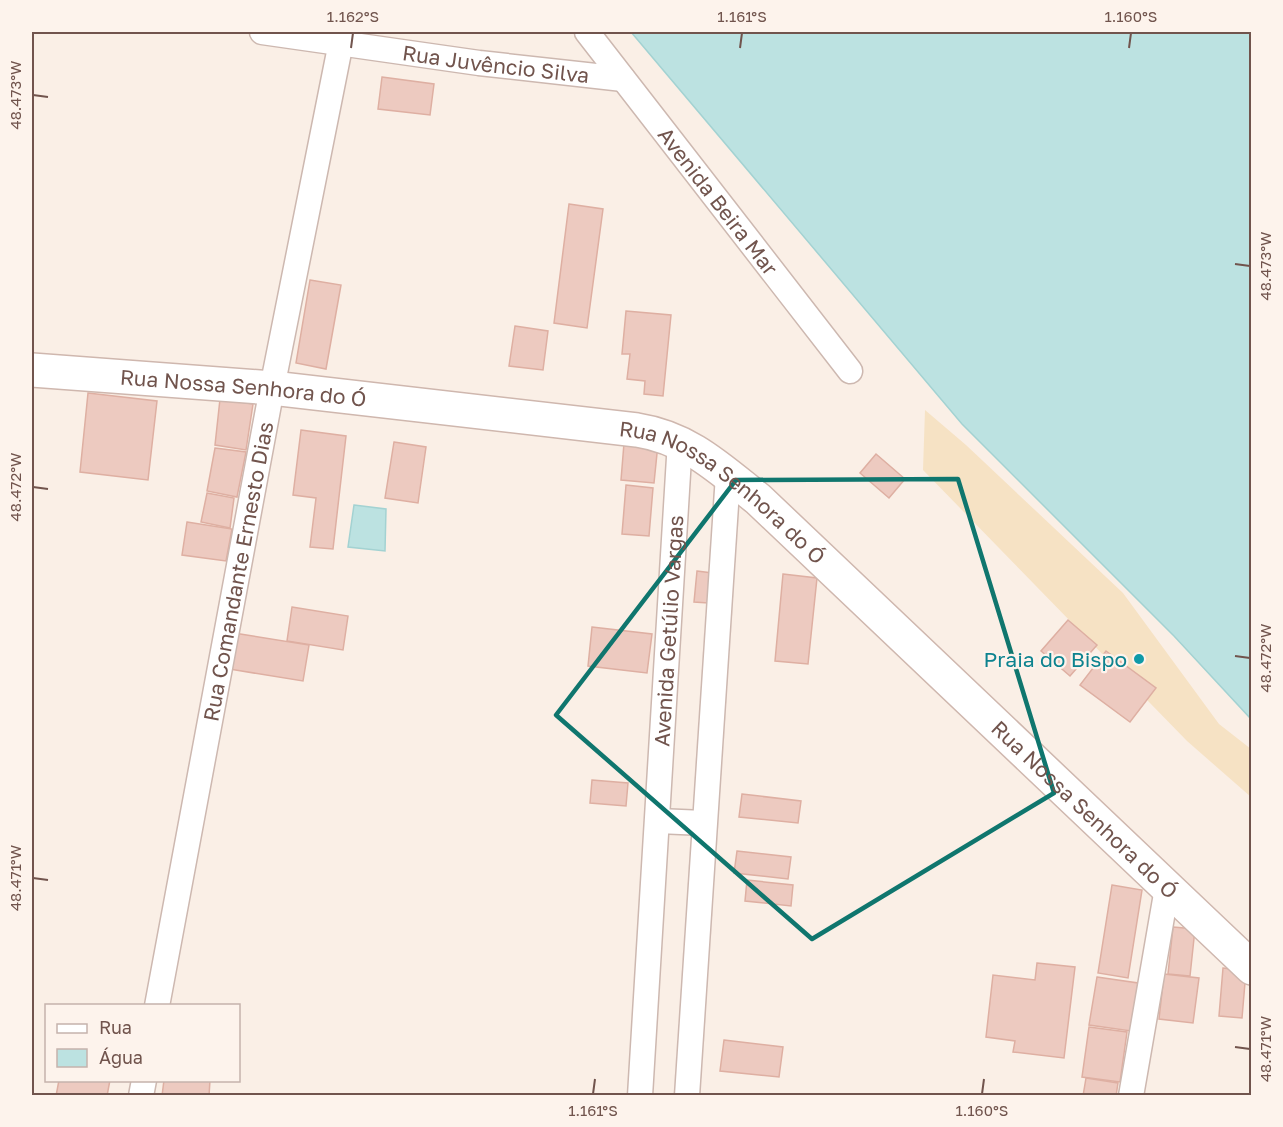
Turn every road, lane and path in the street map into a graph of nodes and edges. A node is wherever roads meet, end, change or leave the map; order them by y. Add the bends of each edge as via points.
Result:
1 (262, 32) edge
2 (587, 32) edge
3 (342, 37) edge
4 (623, 79) junction
5 (32, 370) edge
6 (850, 371) dead end
7 (272, 387) junction
8 (680, 441) junction
9 (728, 475) junction
10 (658, 821) junction
11 (704, 824) junction
12 (1167, 888) junction
13 (1251, 968) edge
14 (157, 1004) edge
15 (640, 1095) edge
16 (687, 1095) edge
17 (1131, 1095) edge

1 - 3 street, Rua Juvêncio Silva
2 - 4 street, Avenida Beira Mar
3 - 4 street, Rua Juvêncio Silva via 479,63
3 - 7 street, Rua Comandante Ernesto Dias
4 - 6 street, Avenida Beira Mar
5 - 7 main road, Rua Nossa Senhora do Ó
7 - 8 main road, Rua Nossa Senhora do Ó via 637,430
7 - 14 street, Rua Comandante Ernesto Dias
8 - 9 main road, Rua Nossa Senhora do Ó
8 - 10 street, Avenida Getúlio Vargas
9 - 11 street
9 - 12 main road, Rua Nossa Senhora do Ó via 758,499
10 - 11 street
10 - 15 street, Avenida Getúlio Vargas
11 - 16 street
12 - 13 main road, Rua Nossa Senhora do Ó
12 - 17 street

